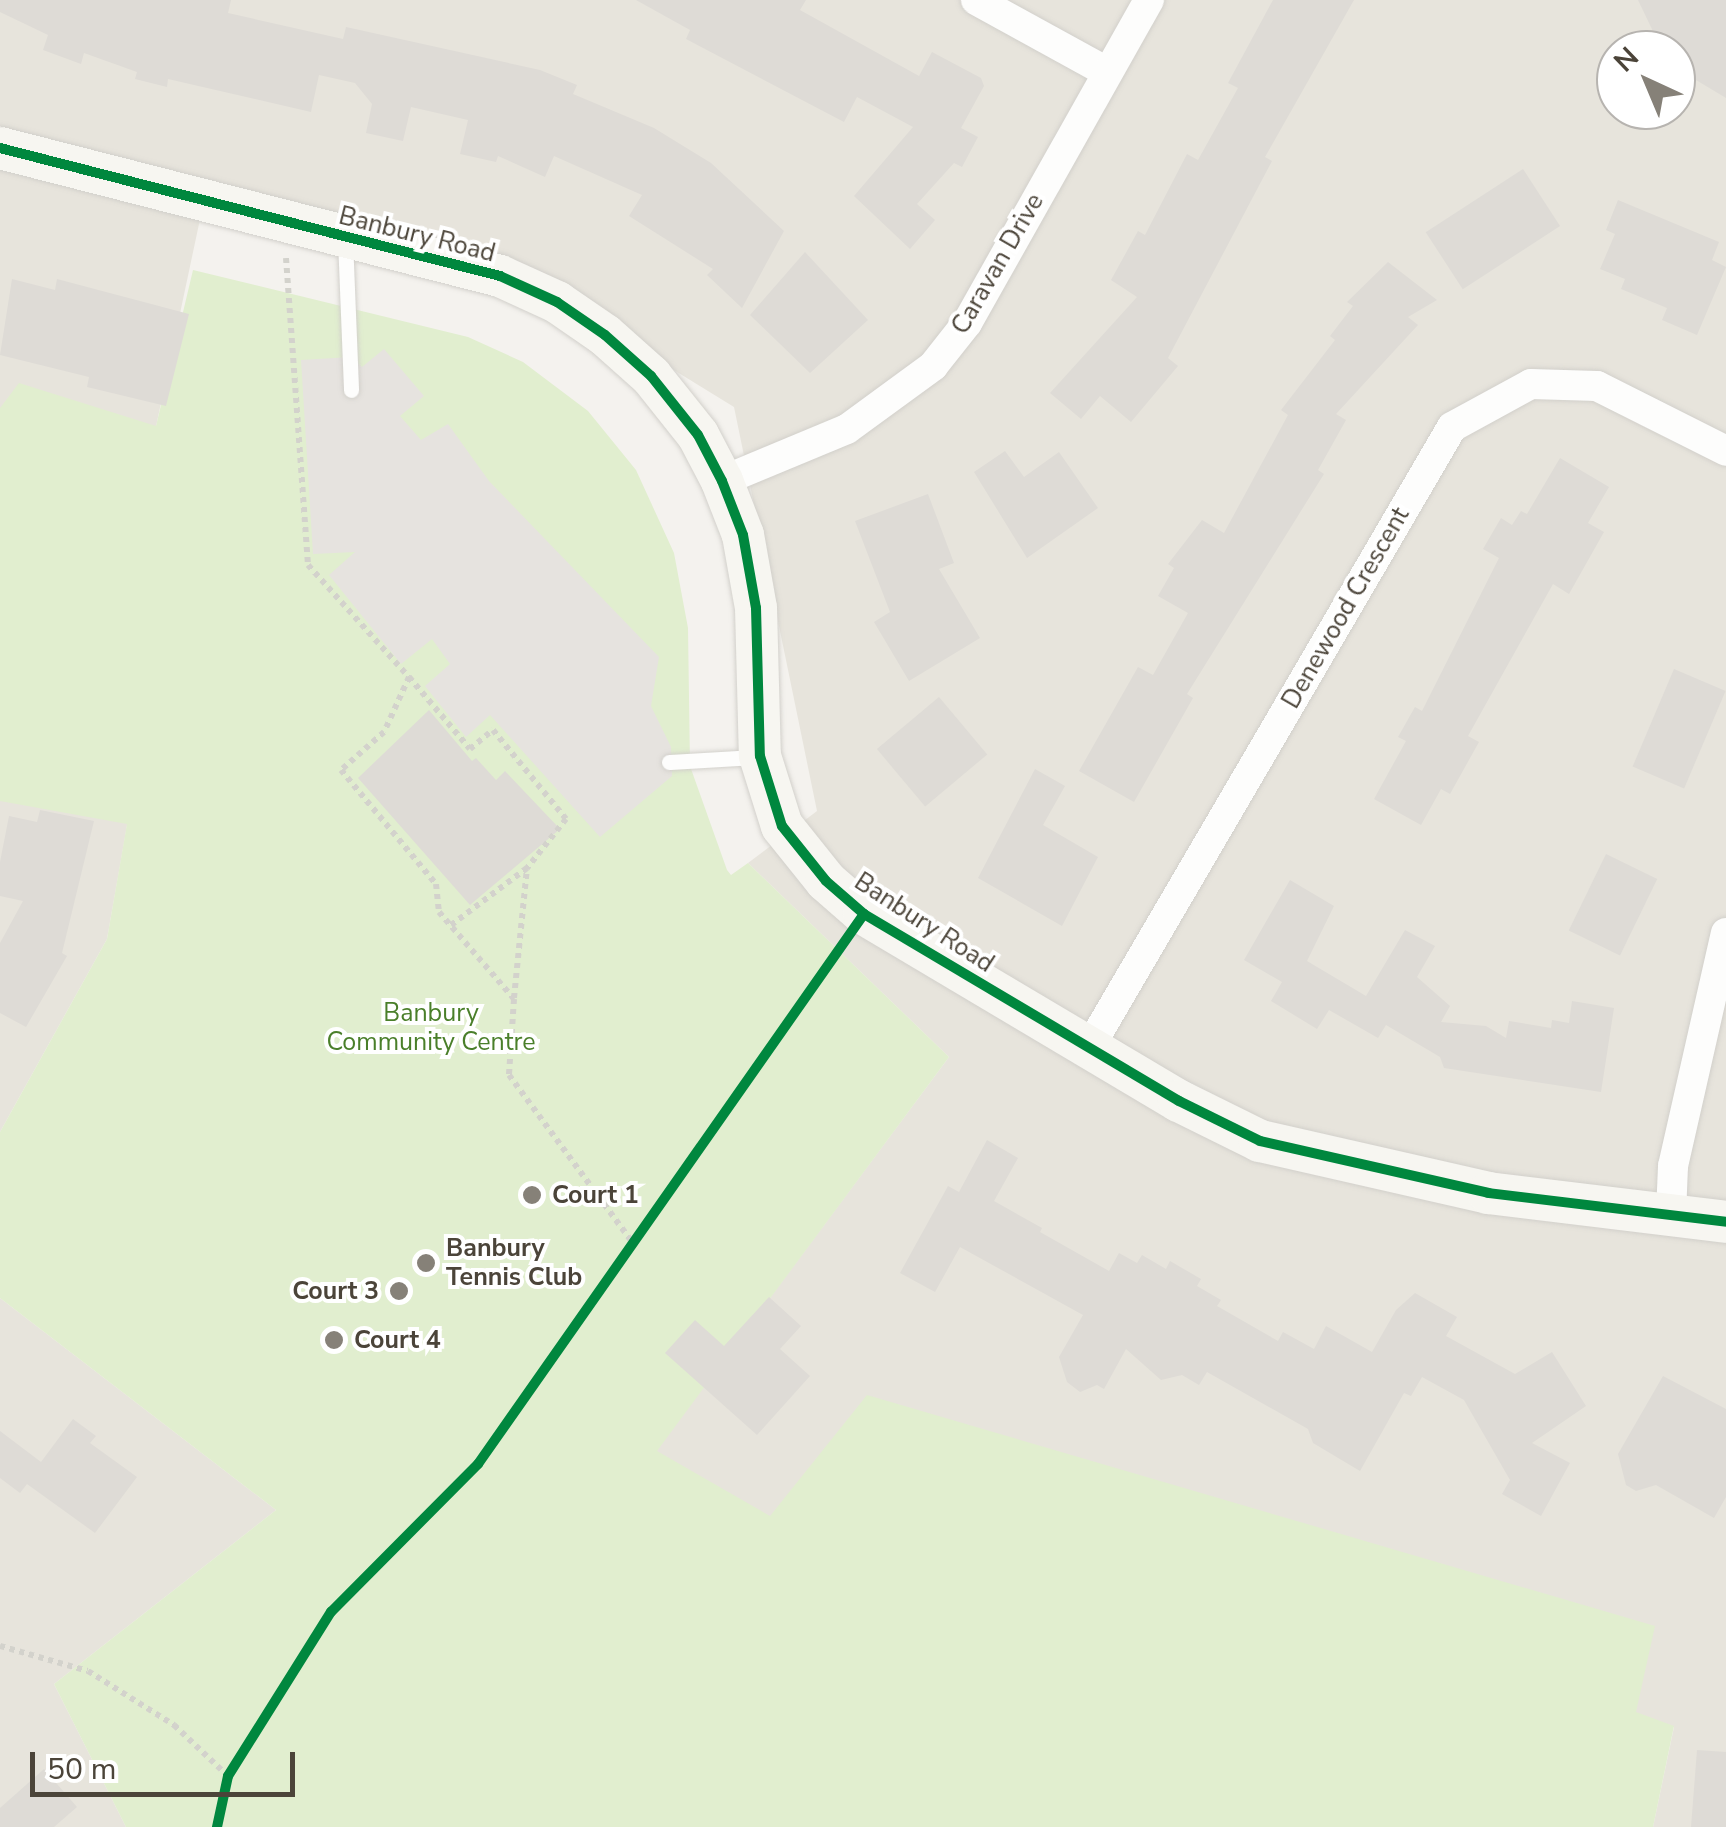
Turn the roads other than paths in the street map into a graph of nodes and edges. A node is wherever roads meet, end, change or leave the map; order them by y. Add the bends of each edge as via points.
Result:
1 (976, 0) edge
2 (1149, 0) edge
3 (1107, 72) junction
4 (0, 148) edge
5 (344, 237) junction
6 (351, 390) dead end
7 (1726, 451) edge
8 (722, 481) junction
9 (760, 756) junction
10 (669, 762) dead end
11 (1726, 933) edge
12 (1090, 1048) junction
13 (1671, 1214) junction
14 (1726, 1222) edge

1 - 3 street
2 - 3 street, Caravan Drive
3 - 8 street, Caravan Drive via 966,323 933,366 847,429
4 - 5 street, Banbury Road
5 - 6 lane
5 - 8 street, Banbury Road via 468,267 557,302 651,376 698,435
7 - 12 street, Denewood Crescent via 1597,386 1531,384 1452,427
8 - 9 street, Banbury Road via 743,535 756,608
9 - 10 lane
9 - 12 street, Banbury Road via 782,826 826,882 864,914
11 - 13 street via 1684,1112
12 - 13 street, Banbury Road via 1179,1102 1291,1150 1488,1193
13 - 14 street, Banbury Road

